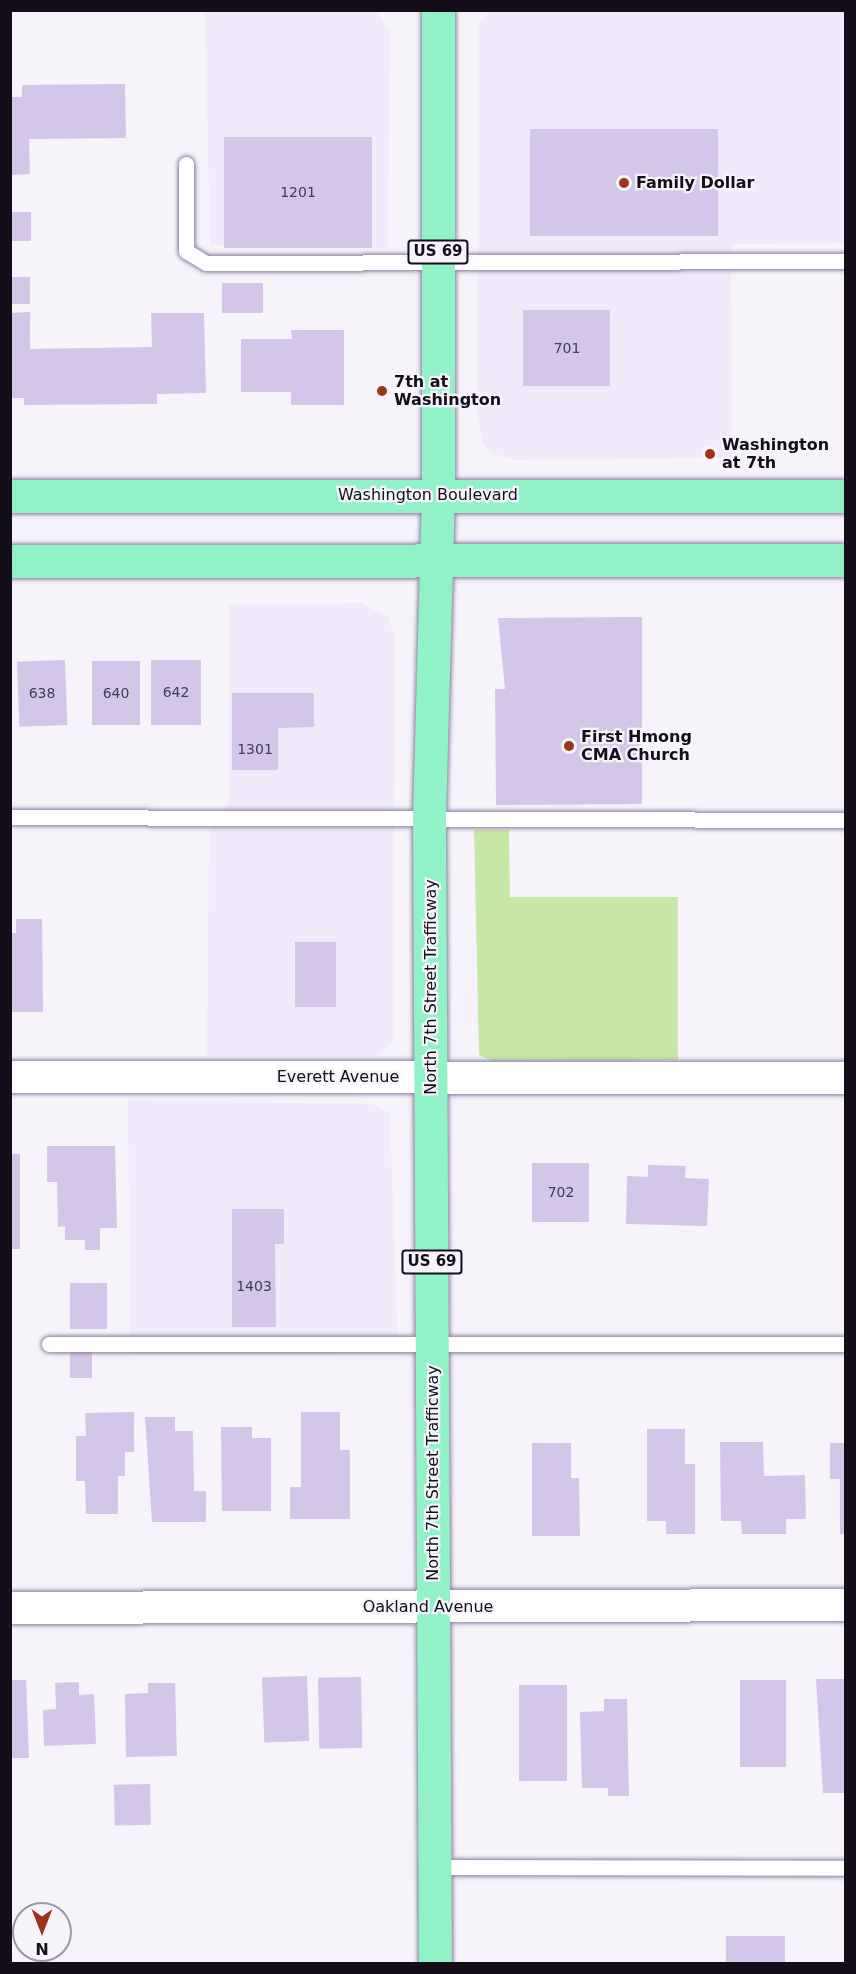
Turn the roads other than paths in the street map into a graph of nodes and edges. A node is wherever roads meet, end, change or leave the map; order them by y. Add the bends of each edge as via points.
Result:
1 (438, 10) edge
2 (186, 164) dead end
3 (438, 261) junction
4 (846, 261) edge
5 (438, 494) junction
6 (10, 496) edge
7 (846, 496) edge
8 (435, 560) junction
9 (846, 560) edge
10 (10, 561) edge
11 (429, 816) junction
12 (10, 817) edge
13 (846, 820) edge
14 (10, 1077) edge
15 (431, 1077) junction
16 (846, 1078) edge
17 (49, 1344) dead end
18 (846, 1344) edge
19 (433, 1346) junction
20 (846, 1605) edge
21 (432, 1607) junction
22 (10, 1608) edge
23 (434, 1868) junction
24 (846, 1868) edge
25 (435, 1964) edge

1 - 3 main road, North 7th Street Trafficway / US 69
2 - 3 lane via 186,251 206,263
3 - 4 lane
3 - 5 main road, North 7th Street Trafficway / US 69
5 - 6 main road, Washington Boulevard
5 - 7 main road, Washington Boulevard
5 - 8 main road, North 7th Street Trafficway / US 69
8 - 9 main road
8 - 10 main road
8 - 11 main road, North 7th Street Trafficway / US 69
11 - 12 lane
11 - 13 lane
11 - 15 main road, North 7th Street Trafficway / US 69
14 - 15 street, Everett Avenue
15 - 16 street, Everett Avenue
15 - 19 main road, North 7th Street Trafficway / US 69
17 - 19 lane
18 - 19 lane
19 - 21 main road, North 7th Street Trafficway / US 69
20 - 21 street, Oakland Avenue
21 - 22 street, Oakland Avenue
21 - 23 main road, North 7th Street Trafficway / US 69
23 - 24 lane
23 - 25 main road, North 7th Street Trafficway / US 69

